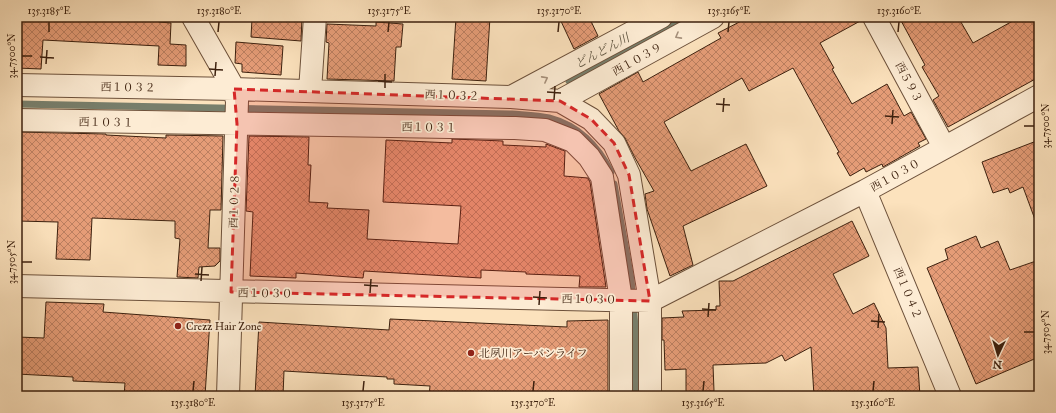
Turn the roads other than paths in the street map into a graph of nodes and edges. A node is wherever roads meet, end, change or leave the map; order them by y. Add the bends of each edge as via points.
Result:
1 (193, 17) edge
2 (315, 17) edge
3 (661, 17) edge
4 (713, 17) edge
5 (874, 17) edge
6 (17, 85) edge
7 (310, 92) junction
8 (1039, 96) edge
9 (511, 97) junction
10 (560, 101) junction
11 (236, 108) junction
12 (17, 120) edge
13 (944, 147) junction
14 (865, 191) junction
15 (17, 286) edge
16 (231, 292) junction
17 (621, 300) junction
18 (650, 301) junction
19 (228, 396) edge
20 (621, 396) edge
21 (650, 396) edge
22 (950, 396) edge

1 - 11 street
2 - 7 street
9 -> 3 street
4 -> 10 street, 西１０３９
5 - 13 street, 西５９３
6 - 11 street, 西１０３２
7 - 9 street, 西１０３２
7 - 11 street, 西１０３２
8 - 13 street, 西１０３０
9 - 10 street, 西１０３２
10 - 18 street, 西１０３２ via 591,119 614,143 629,175
11 - 12 street, 西１０３１
11 - 16 street, 西１０２８
11 - 17 street, 西１０３１ via 545,130 572,141 589,157 602,177
13 - 14 street, 西１０３０
14 - 18 street, 西１０３０
14 - 22 street, 西１０４２
15 - 16 street, 西１０３０
16 - 17 street, 西１０３０
16 - 19 street, 西１０２８
17 - 18 street, 西１０３０
17 - 20 street, 西１０３１
18 - 21 street, 西１０３２

